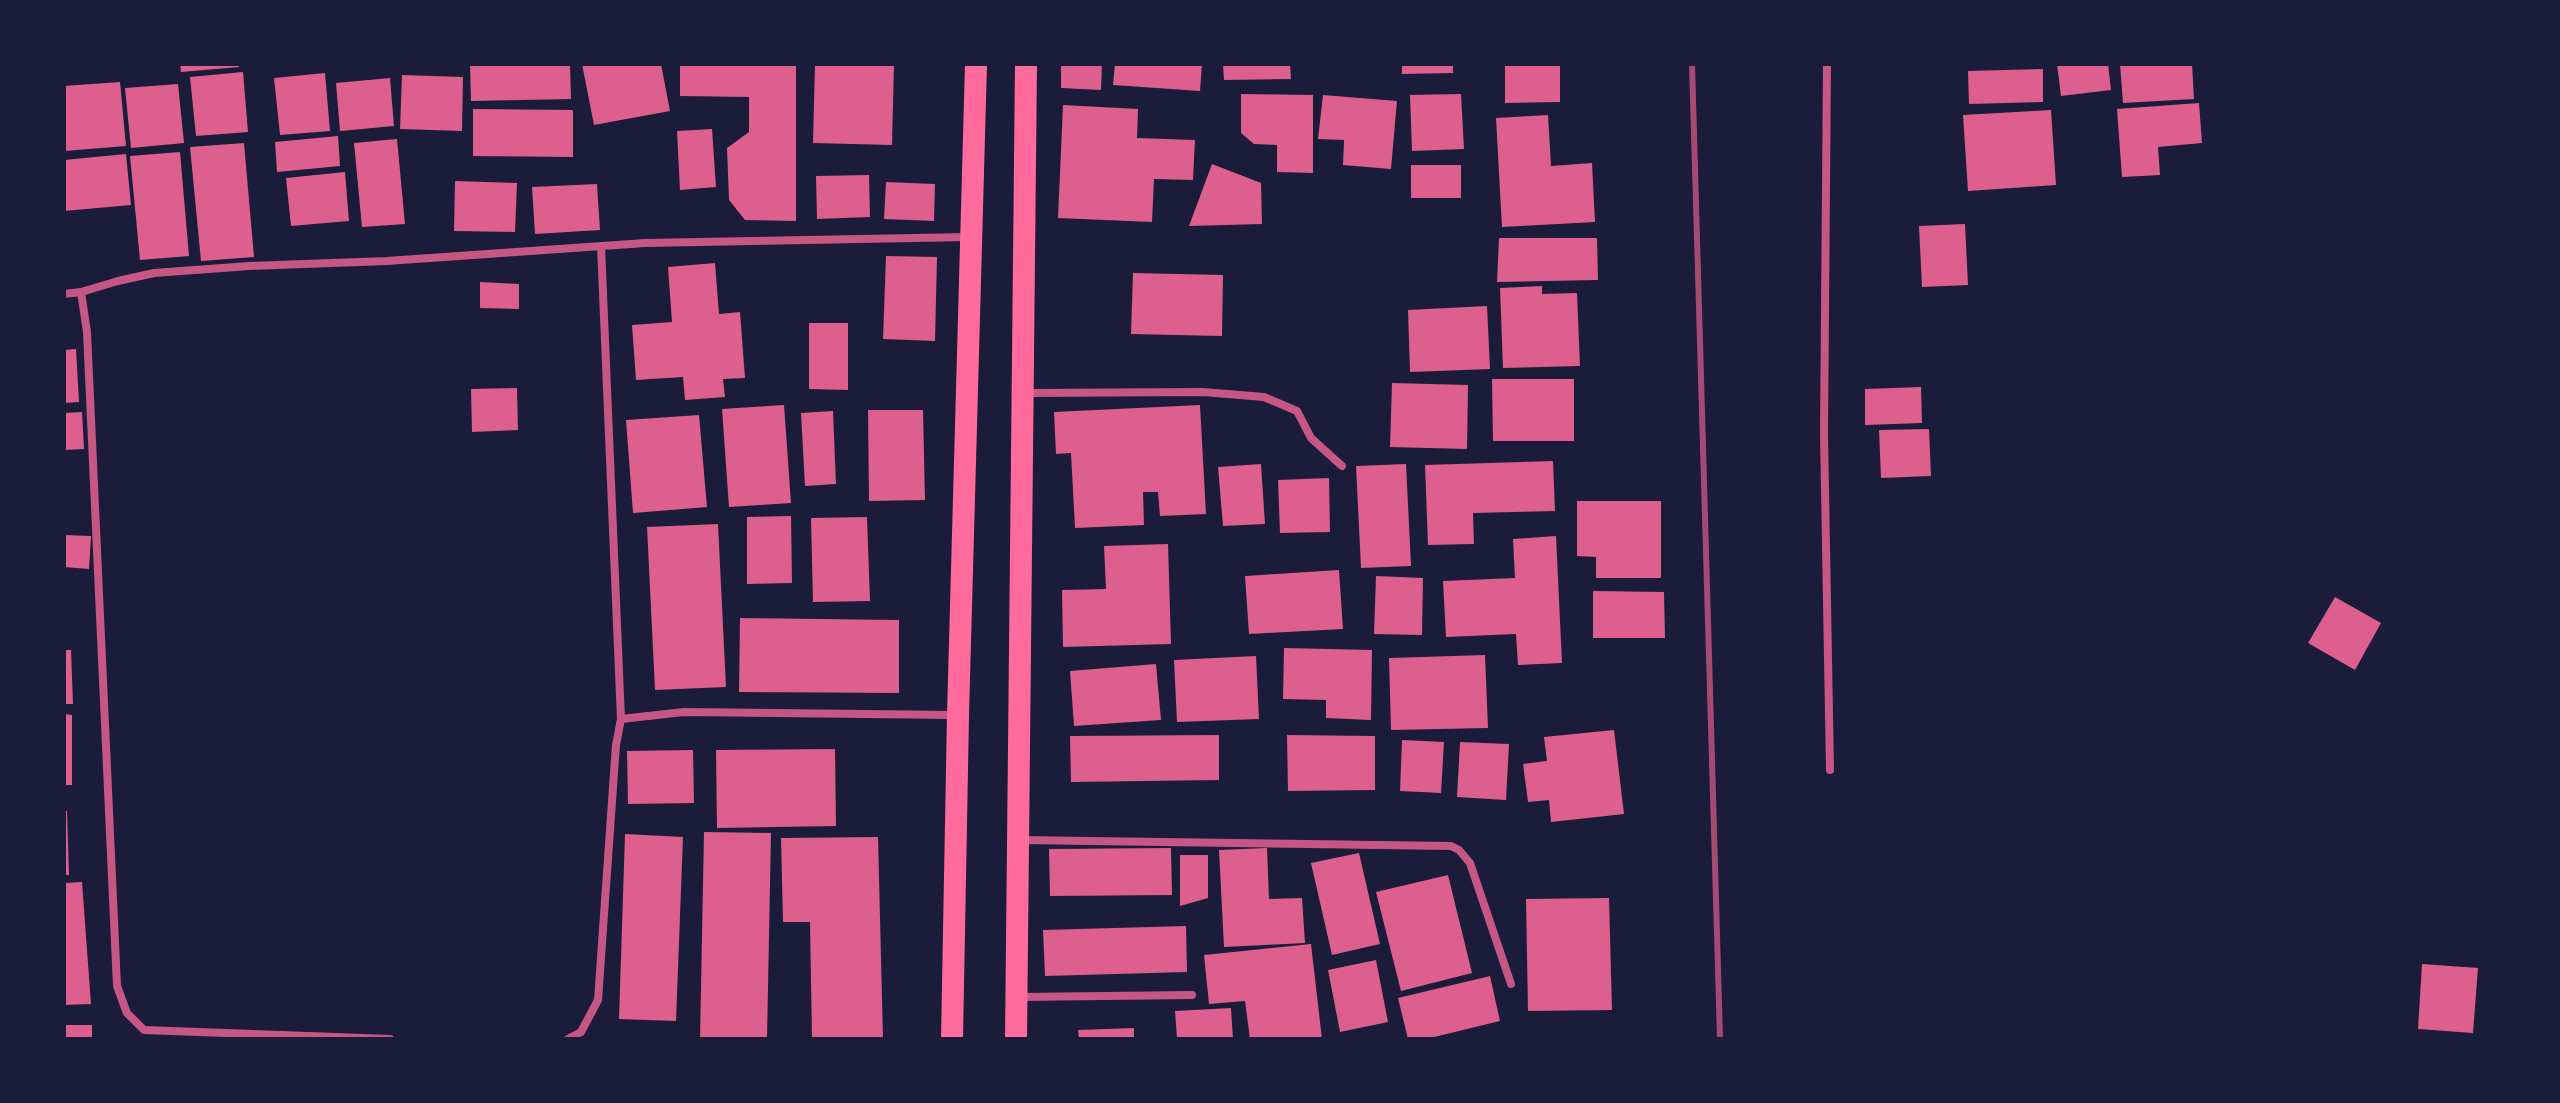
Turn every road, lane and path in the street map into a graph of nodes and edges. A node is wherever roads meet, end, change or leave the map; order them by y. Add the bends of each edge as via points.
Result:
1 (976, 64) edge
2 (1026, 64) edge
3 (1827, 64) edge
4 (973, 237) junction
5 (601, 246) junction
6 (81, 292) junction
7 (64, 294) edge
8 (1021, 393) junction
9 (1342, 466) dead end
10 (958, 715) junction
11 (621, 719) junction
12 (1830, 770) dead end
13 (1017, 840) junction
14 (1511, 984) dead end
15 (1192, 995) dead end
16 (1016, 997) junction
17 (390, 1039) edge
18 (568, 1039) edge
19 (952, 1039) edge
20 (1016, 1039) edge

1 - 4 highway
2 - 8 highway
3 - 12 street via 1824,434
4 - 5 street
4 - 10 highway
5 - 6 street via 154,273
5 - 11 street
6 - 7 street
6 - 17 street via 117,986 127,1013 144,1030
8 - 9 street via 1264,397 1297,411 1311,438
8 - 13 highway
10 - 11 street via 710,711
10 - 19 highway
11 - 18 street via 598,1000 581,1032
13 - 14 street via 1451,846 1470,863
13 - 16 highway
15 - 16 street
16 - 20 highway

